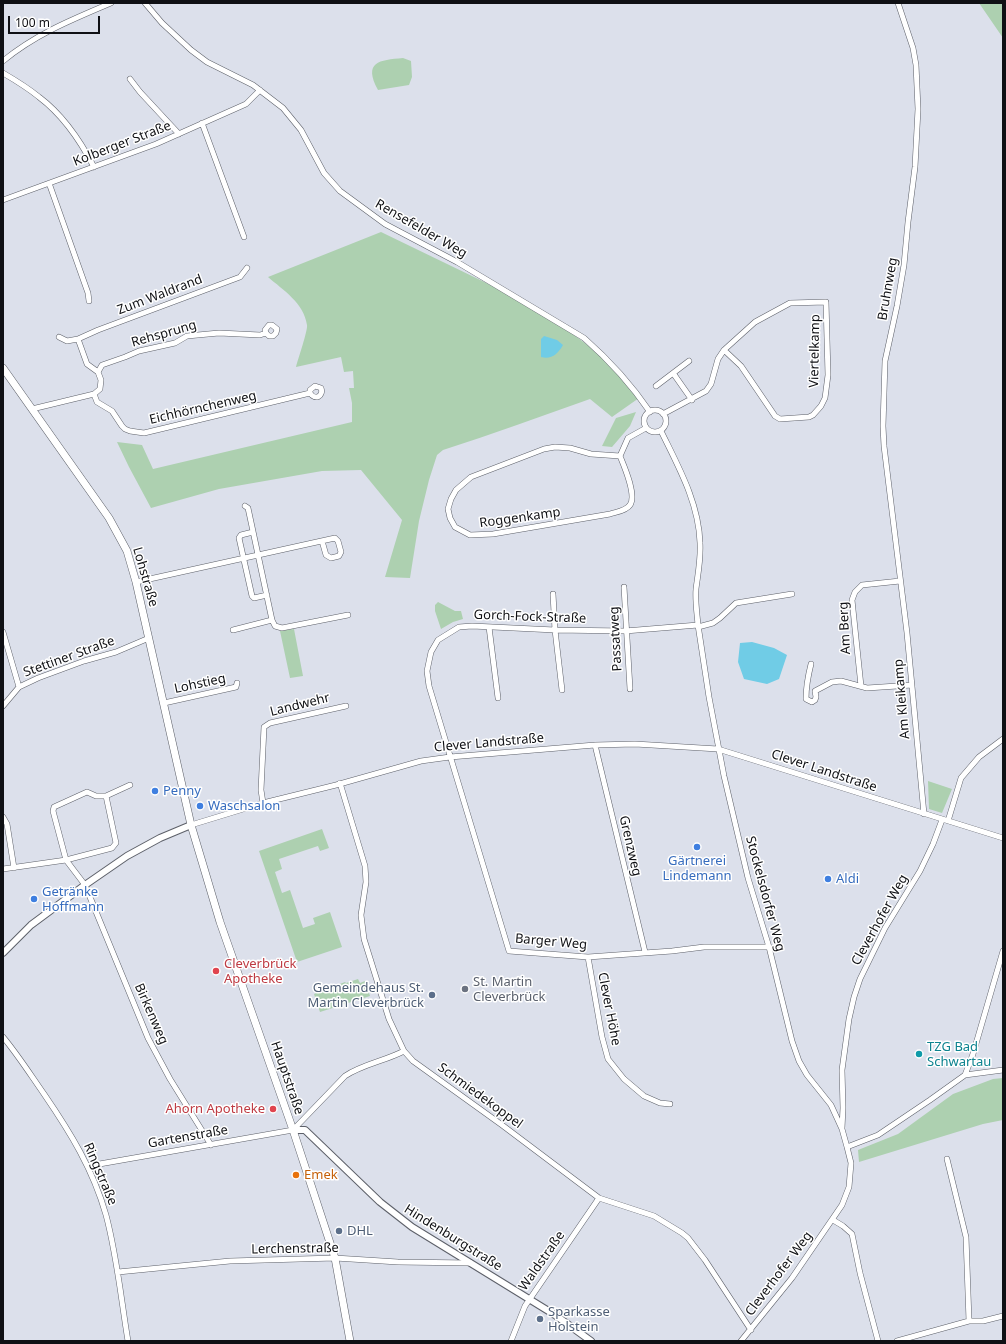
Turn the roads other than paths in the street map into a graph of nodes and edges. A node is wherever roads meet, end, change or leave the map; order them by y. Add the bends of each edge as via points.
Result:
1 (111, 3) edge
2 (145, 3) edge
3 (898, 3) edge
4 (3, 61) edge
5 (3, 73) edge
6 (130, 79) dead end
7 (260, 90) junction
8 (202, 123) junction
9 (179, 134) junction
10 (94, 167) junction
11 (49, 184) junction
12 (3, 200) edge
13 (244, 237) dead end
14 (247, 268) dead end
15 (89, 301) dead end
16 (266, 333) dead end
17 (58, 337) dead end
18 (78, 339) junction
19 (724, 350) junction
20 (689, 361) dead end
21 (3, 368) edge
22 (98, 372) junction
23 (673, 373) junction
24 (656, 386) dead end
25 (310, 393) dead end
26 (94, 394) junction
27 (692, 400) junction
28 (32, 409) junction
29 (650, 412) junction
30 (663, 414) junction
31 (646, 428) junction
32 (661, 431) junction
33 (620, 456) junction
34 (245, 506) dead end
35 (253, 532) junction
36 (322, 541) junction
37 (258, 555) junction
38 (243, 558) junction
39 (900, 581) junction
40 (136, 582) junction
41 (624, 587) dead end
42 (553, 594) dead end
43 (792, 594) dead end
44 (267, 595) junction
45 (348, 614) dead end
46 (272, 620) junction
47 (698, 626) junction
48 (489, 627) junction
49 (233, 630) dead end
50 (555, 630) junction
51 (625, 631) junction
52 (3, 632) edge
53 (149, 638) junction
54 (811, 664) dead end
55 (237, 683) dead end
56 (912, 685) junction
57 (861, 686) junction
58 (19, 688) junction
59 (630, 689) dead end
60 (562, 690) dead end
61 (808, 690) junction
62 (815, 691) junction
63 (498, 698) dead end
64 (164, 703) junction
65 (3, 706) edge
66 (346, 706) dead end
67 (1003, 739) edge
68 (595, 745) junction
69 (718, 749) junction
70 (450, 757) junction
71 (340, 783) junction
72 (130, 785) dead end
73 (106, 796) junction
74 (262, 803) junction
75 (924, 814) junction
76 (3, 817) edge
77 (945, 820) junction
78 (192, 825) junction
79 (1003, 838) edge
80 (66, 860) junction
81 (14, 868) junction
82 (3, 869) edge
83 (85, 885) junction
84 (768, 947) junction
85 (1003, 951) edge
86 (645, 952) junction
87 (3, 953) edge
88 (588, 957) junction
89 (3, 1037) edge
90 (404, 1051) junction
91 (1003, 1070) edge
92 (964, 1075) junction
93 (670, 1104) dead end
94 (842, 1129) junction
95 (293, 1130) junction
96 (211, 1145) junction
97 (847, 1147) junction
98 (947, 1159) dead end
99 (88, 1166) junction
100 (598, 1198) junction
101 (833, 1220) junction
102 (335, 1258) junction
103 (472, 1263) junction
104 (118, 1272) junction
105 (529, 1299) junction
106 (1003, 1316) edge
107 (969, 1321) junction
108 (751, 1330) junction
109 (128, 1341) edge
110 (350, 1341) edge
111 (511, 1341) edge
112 (591, 1341) edge
113 (741, 1341) edge
114 (878, 1341) edge
115 (897, 1341) edge

1 - 4 street via 48,31
2 - 7 street, Rensefelder Weg via 191,50 207,62
3 - 39 street, Bruhnweg via 913,48 918,109 915,167 904,265 885,361 884,446
5 - 10 street via 52,108 70,128
6 - 9 street
7 - 8 street, Kolberger Straße via 246,104
7 - 29 street, Rensefelder Weg via 283,108 292,119 324,173 340,191 385,224 457,262 584,338 634,388
8 - 9 street, Kolberger Straße
8 - 13 street
9 - 10 street, Kolberger Straße
10 - 11 street, Kolberger Straße
11 - 12 street, Kolberger Straße
11 - 15 street
14 - 18 street, Zum Waldrand via 240,277
16 - 22 street, Rehsprung via 187,336 175,343 139,351 102,365
17 - 18 street, Zum Waldrand via 67,341
18 - 22 street via 87,364
19 - 19 street, Viertelkamp via 754,322 790,303 826,302 828,375 825,398 813,415 780,419 775,416 741,366
19 - 27 street, Viertelkamp via 718,360 711,384 706,391
20 - 23 street
21 - 28 main road, Lohstraße
22 - 26 street via 101,384 100,389
23 - 24 street
23 - 27 street
25 - 26 street, Eichhörnchenweg via 144,433 130,431 122,426 112,411 97,402
26 - 28 street
27 - 30 street, Viertelkamp
28 - 40 main road, Lohstraße via 109,518 126,551
29 - 30 street via 654,410
29 - 31 street via 645,417
30 - 32 street via 666,421
31 - 32 street via 651,432
31 - 33 street via 628,438
32 - 47 street, Stockelsdorfer Weg via 683,475 698,526
33 - 33 street, Roggenkamp via 555,447 516,459 471,477 456,490 448,509 450,518 455,527 470,535 493,534 626,510 631,505 632,496
34 - 35 street via 248,508
35 - 37 street
35 - 38 street via 239,538
36 - 36 street via 335,538 341,552 339,556 331,558 326,555
36 - 37 street
37 - 38 street
37 - 44 street
38 - 40 street
38 - 44 street via 252,596 254,598
39 - 56 street, Am Kleikamp
39 - 57 street, Am Berg via 862,585 852,600
40 - 53 main road, Lohstraße
41 - 51 street, Passatweg
42 - 50 street
43 - 47 street, Gorch-Fock-Straße via 736,603 713,623
44 - 46 street
45 - 46 street via 282,628 275,626
46 - 49 street
47 - 51 street, Gorch-Fock-Straße
47 - 69 street, Stockelsdorfer Weg
48 - 50 street, Gorch-Fock-Straße
48 - 63 street
48 - 70 street, Gorch-Fock-Straße via 459,627 438,640 431,652 427,671 429,686
50 - 51 street, Gorch-Fock-Straße
50 - 60 street
51 - 59 street, Passatweg
52 - 58 street
53 - 58 street, Stettiner Straße via 38,678
53 - 64 main road, Lohstraße
54 - 61 street via 806,684
55 - 64 street, Lohstieg via 236,687
56 - 57 street via 867,688
56 - 75 street, Am Kleikamp
57 - 62 street via 841,681 832,682
58 - 65 street, Stettiner Straße
61 - 62 street
61 - 62 street via 806,699 812,702 816,697
64 - 78 main road, Lohstraße
66 - 74 street, Landwehr via 270,723 264,727
67 - 77 street, Cleverhofer Weg via 979,757 961,778
68 - 69 street, Clever Landstraße via 636,744
68 - 70 street, Clever Landstraße
68 - 86 street, Grenzweg
69 - 75 street, Clever Landstraße
69 - 84 street, Stockelsdorfer Weg via 748,878
70 - 71 street, Clever Landstraße via 421,761
70 - 88 street, Barger Weg via 508,951
71 - 74 street, Clever Landstraße
71 - 90 street, Schmiedekoppel via 365,866 362,915 364,939 389,1019
72 - 73 street
73 - 80 street via 115,846
73 - 80 street via 96,796 87,792 54,807
74 - 78 street, Clever Landstraße
75 - 77 street, Clever Landstraße
76 - 81 street via 7,824
77 - 79 street, Clever Landstraße
77 - 94 street, Cleverhofer Weg via 860,979 848,1019 842,1070
78 - 83 street, Clever Landstraße via 147,844
78 - 95 main road, Hauptstraße via 220,922
80 - 81 street
80 - 83 street
81 - 82 street
83 - 87 street, Clever Landstraße via 31,925
83 - 96 street, Birkenweg via 148,1038
84 - 86 street, Barger Weg via 704,947
84 - 94 street, Stockelsdorfer Weg via 799,1061 831,1105
85 - 92 street via 973,1054
86 - 88 street, Barger Weg
88 - 93 street, Clever Höhe via 608,1059 624,1079 644,1096
89 - 99 street, Ringstraße via 69,1130
90 - 95 street via 353,1070
90 - 100 street, Schmiedekoppel via 413,1061
91 - 92 street
92 - 97 street via 878,1135
94 - 97 street, Stockelsdorfer Weg
95 - 96 street, Gartenstraße
95 - 102 main road, Hauptstraße
95 - 103 street, Hindenburgstraße via 305,1130 380,1202 412,1227
96 - 99 street, Gartenstraße
97 - 101 street, Stockelsdorfer Weg via 851,1163 849,1187
98 - 107 street via 966,1237
99 - 104 street, Ringstraße via 106,1214
100 - 105 street, Waldstraße
100 - 108 street, Schmiedekoppel via 656,1216 688,1238
101 - 108 street, Cleverhofer Weg
101 - 114 street via 852,1234
102 - 103 street, Lerchenstraße
102 - 104 street, Lerchenstraße via 230,1261
102 - 110 main road, Hauptstraße
103 - 105 street, Hindenburgstraße
104 - 109 street, Ringstraße
105 - 111 street, Waldstraße
105 - 112 street, Hindenburgstraße
106 - 107 street via 983,1321
107 - 115 street
108 - 113 street, Cleverhofer Weg

